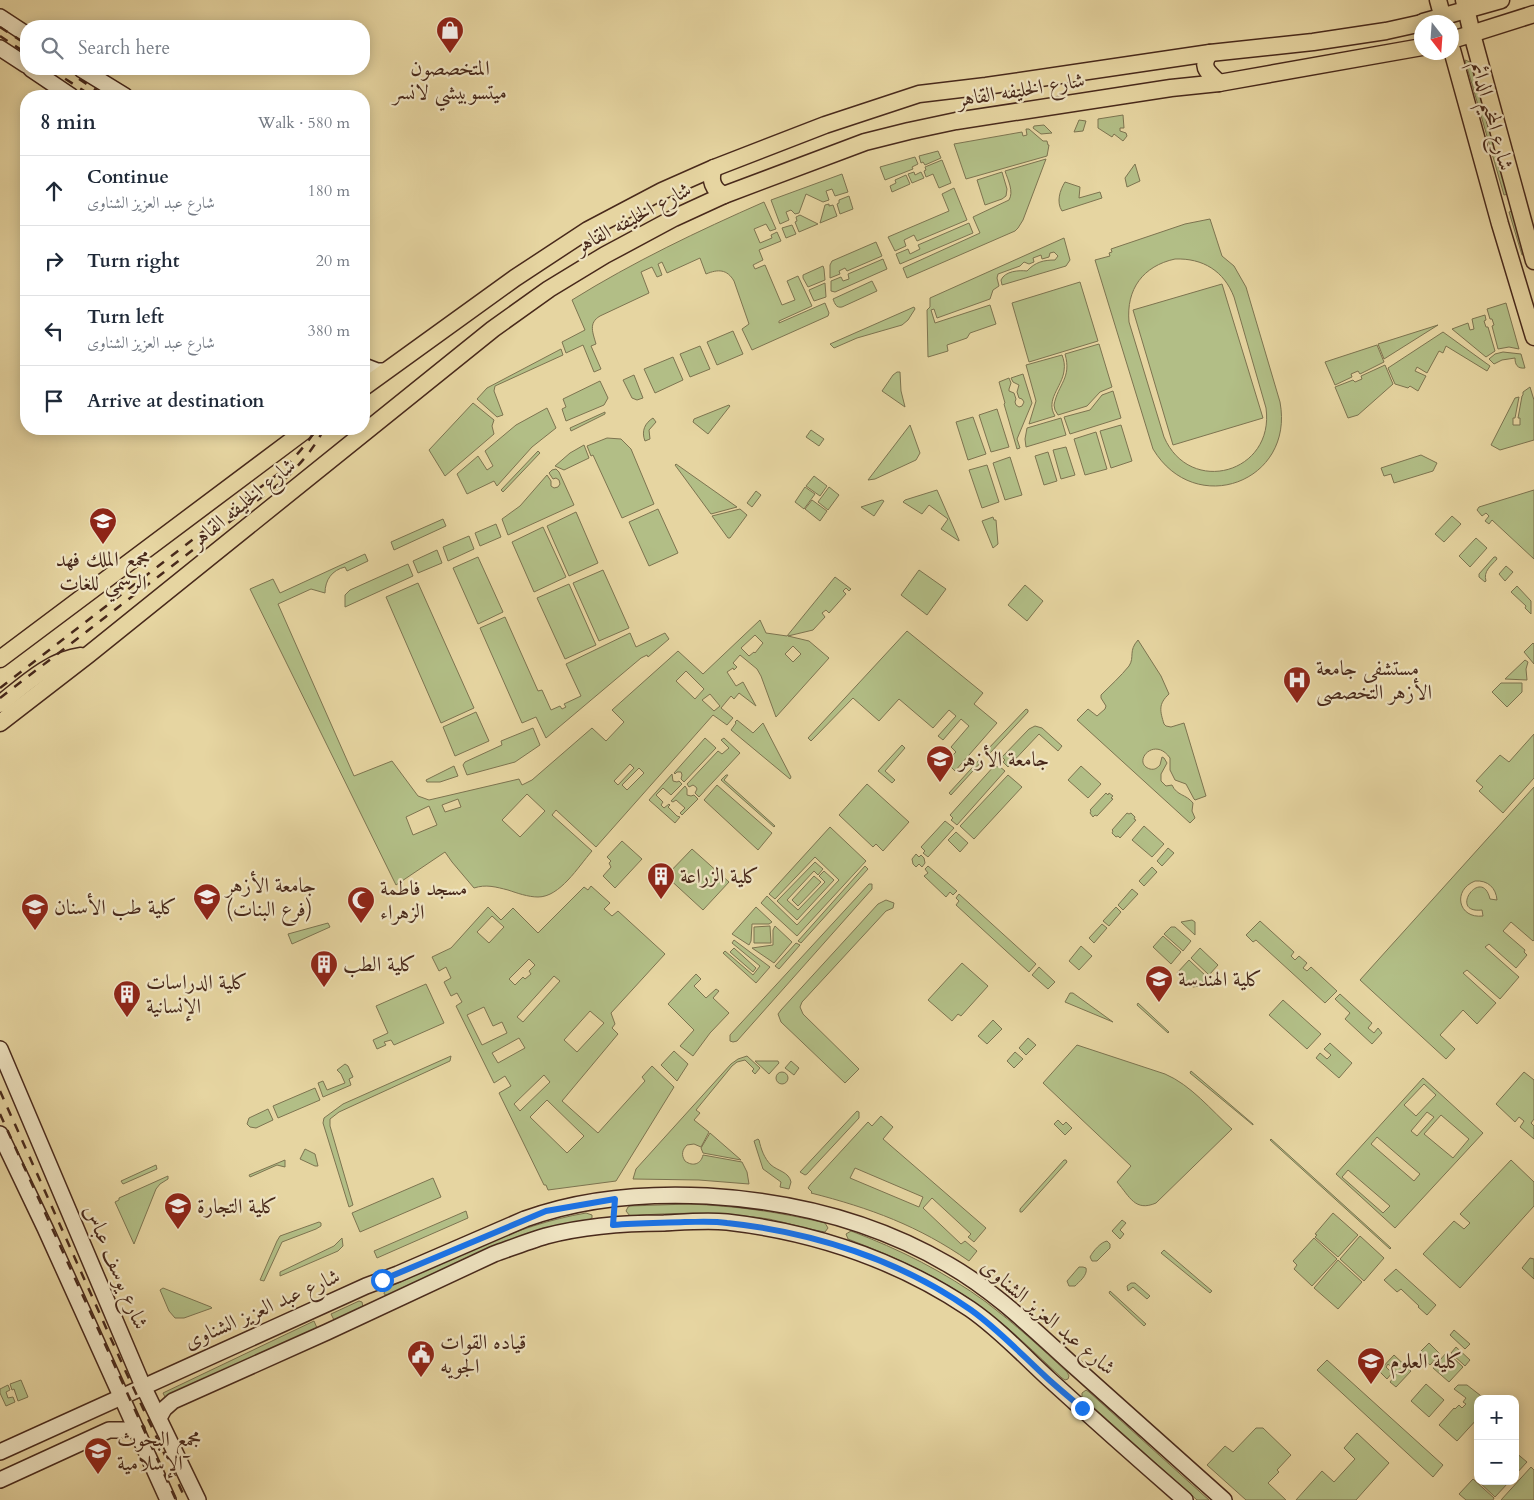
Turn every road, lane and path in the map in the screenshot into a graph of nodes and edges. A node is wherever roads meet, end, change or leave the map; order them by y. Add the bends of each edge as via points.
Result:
1 (1438, 0) edge
2 (1501, 0) edge
3 (1465, 5) edge
4 (1534, 14) edge
5 (1442, 15) edge
6 (1450, 15) edge
7 (0, 17) edge
8 (1414, 25) edge
9 (20, 30) edge
10 (1472, 34) junction
11 (1459, 38) edge
12 (0, 48) edge
13 (1414, 48) edge
14 (1210, 53) junction
15 (1171, 59) junction
16 (1455, 60) edge
17 (20, 61) edge
18 (40, 75) edge
19 (91, 75) edge
20 (1219, 83) junction
21 (1171, 88) junction
22 (62, 90) edge
23 (115, 90) edge
24 (714, 168) junction
25 (662, 191) junction
26 (724, 195) junction
27 (674, 218) junction
28 (1534, 261) edge
29 (1513, 267) junction
30 (1534, 337) edge
31 (370, 368) edge
32 (385, 371) junction
33 (370, 382) edge
34 (370, 428) edge
35 (299, 435) edge
36 (361, 435) edge
37 (88, 654) junction
38 (6, 655) edge
39 (0, 666) edge
40 (0, 704) edge
41 (0, 723) edge
42 (0, 1049) edge
43 (0, 1134) edge
44 (615, 1199) junction
45 (839, 1218) junction
46 (613, 1225) junction
47 (829, 1242) junction
48 (366, 1286) junction
49 (317, 1308) junction
50 (376, 1309) junction
51 (327, 1332) junction
52 (1084, 1375) junction
53 (144, 1386) junction
54 (1067, 1395) junction
55 (122, 1397) junction
56 (94, 1409) junction
57 (159, 1418) junction
58 (109, 1430) junction
59 (137, 1430) junction
60 (0, 1452) edge
61 (0, 1480) edge
62 (168, 1500) edge
63 (198, 1500) edge
64 (1184, 1500) edge
65 (1224, 1500) edge

1 - 5 main road
2 - 3 main road, شارع الخليفه القاهر
3 - 6 main road, شارع الخليفه القاهر
3 - 10 main road, شارع المخيم الدائم
4 - 10 main road
7 - 9 street
8 - 14 main road, شارع الخليفه القاهر via 1313,42
10 - 11 main road
10 - 28 main road, شارع المخيم الدائم
12 - 17 street
13 - 20 main road, شارع الخليفه القاهر
14 - 15 main road, شارع الخليفه القاهر
14 - 20 main road via 1206,68
15 - 21 main road via 1179,66 1180,72
15 - 24 main road, شارع الخليفه القاهر via 919,94 825,125
16 - 29 main road, شارع المخيم الدائم
18 - 22 street
19 - 23 street
20 - 21 main road, شارع الخليفه القاهر
21 - 26 main road, شارع الخليفه القاهر via 909,130 845,149
24 - 25 main road, شارع الخليفه القاهر
24 - 26 main road via 713,184
25 - 27 main road via 670,193 678,203
25 - 32 main road, شارع الخليفه القاهر via 562,246
26 - 27 main road, شارع الخليفه القاهر
27 - 34 main road, شارع الخليفه القاهر via 549,288
28 - 29 main road
29 - 30 main road, شارع المخيم الدائم
31 - 32 street
32 - 33 main road, شارع الخليفه القاهر
35 - 38 main road, شارع الخليفه القاهر
36 - 37 main road, شارع الخليفه القاهر
37 - 40 main road via 66,659 48,668
37 - 41 main road, شارع الخليفه القاهر
38 - 39 main road, شارع الخليفه القاهر
42 - 53 street, شارع يوسف عباس
43 - 55 street
44 - 45 street, شارع عبد العزيز الشناوى via 660,1195 754,1200
44 - 46 street
44 - 48 street, شارع عبد العزيز الشناوى via 546,1211
45 - 47 street
45 - 52 street, شارع عبد العزيز الشناوى via 908,1244 962,1273 996,1297
46 - 47 street, شارع عبد العزيز الشناوى via 725,1222
46 - 50 street, شارع عبد العزيز الشناوى via 564,1232 521,1244
47 - 54 street, شارع عبد العزيز الشناوى via 902,1270 971,1310 1018,1348
48 - 49 street, شارع عبد العزيز الشناوى
48 - 50 street
49 - 51 street
49 - 53 street, شارع عبد العزيز الشناوى
50 - 51 street, شارع عبد العزيز الشناوى
51 - 57 street, شارع عبد العزيز الشناوى via 173,1401
52 - 54 street
52 - 65 street, شارع عبد العزيز الشناوى
53 - 55 street, شارع عبد العزيز الشناوى
53 - 57 street, شارع يوسف عباس
54 - 64 street, شارع عبد العزيز الشناوى
55 - 56 street, شارع عبد العزيز الشناوى
55 - 59 street
56 - 58 street via 102,1411 108,1418
56 - 60 street, شارع عبد العزيز الشناوى
57 - 63 street, شارع يوسف عباس
58 - 59 street
58 - 61 street
59 - 62 street

